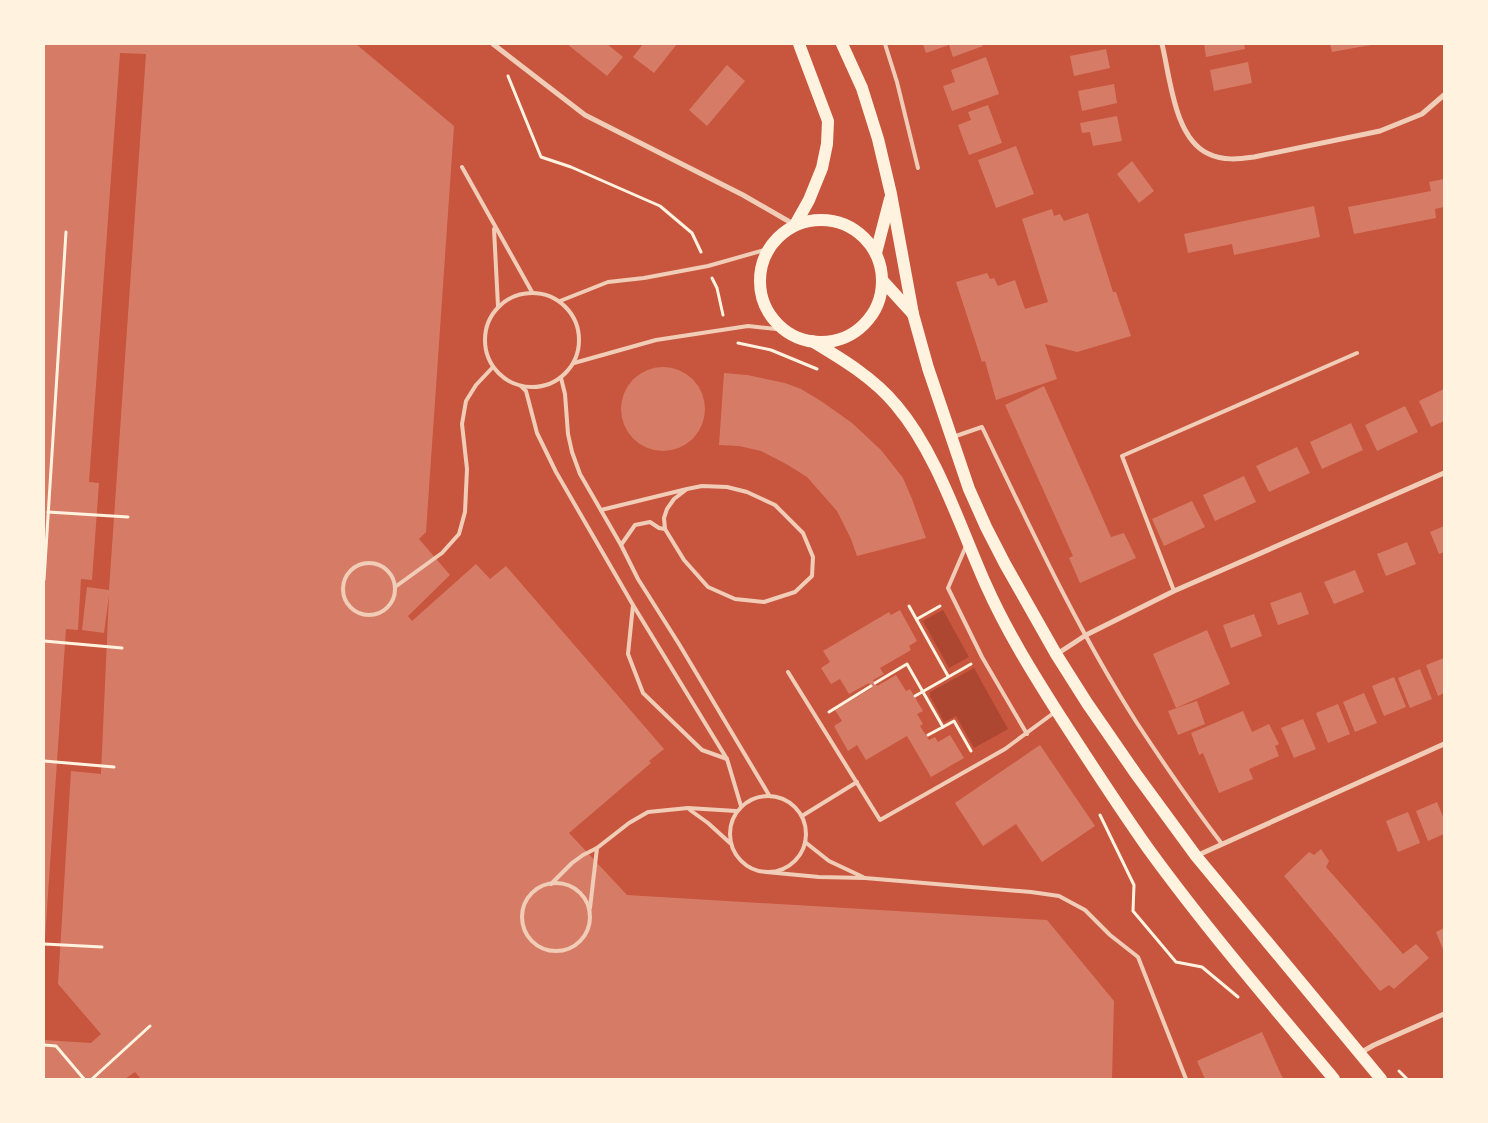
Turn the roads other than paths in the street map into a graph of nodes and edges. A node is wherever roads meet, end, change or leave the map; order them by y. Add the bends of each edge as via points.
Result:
1 (494, 44) edge
2 (800, 44) edge
3 (842, 44) edge
4 (885, 44) edge
5 (1162, 44) edge
6 (1444, 95) edge
7 (462, 168) dead end
8 (918, 168) dead end
9 (891, 194) junction
10 (795, 225) junction
11 (494, 226) junction
12 (768, 249) junction
13 (876, 253) junction
14 (882, 280) junction
15 (532, 292) junction
16 (560, 302) junction
17 (498, 306) junction
18 (913, 314) junction
19 (786, 330) junction
20 (812, 341) junction
21 (1357, 353) dead end
22 (574, 363) junction
23 (493, 367) junction
24 (561, 378) junction
25 (521, 386) junction
26 (951, 437) junction
27 (1444, 473) edge
28 (687, 489) junction
29 (601, 510) junction
30 (665, 529) junction
31 (967, 542) junction
32 (621, 545) junction
33 (395, 587) junction
34 (1174, 591) junction
35 (633, 605) junction
36 (1086, 635) junction
37 (1056, 654) junction
38 (788, 672) dead end
39 (1057, 711) junction
40 (1027, 734) junction
41 (1444, 744) edge
42 (727, 759) junction
43 (857, 782) junction
44 (769, 795) junction
45 (741, 806) junction
46 (688, 808) junction
47 (736, 811) junction
48 (802, 816) junction
49 (805, 842) junction
50 (730, 844) junction
51 (1222, 844) junction
52 (597, 848) junction
53 (1196, 856) junction
54 (766, 872) junction
55 (864, 878) junction
56 (551, 884) junction
57 (590, 910) junction
58 (1444, 1014) edge
59 (1359, 1054) junction
60 (1186, 1079) edge
61 (1334, 1079) edge
62 (1381, 1079) edge

1 - 10 street via 585,115
2 - 10 main road via 828,121 822,168
3 - 9 main road via 862,88
4 - 8 lane
5 - 6 street via 1175,104 1186,131 1200,149 1221,158 1254,157 1380,131 1422,114
7 - 11 lane
9 - 13 main road
9 - 18 main road
10 - 12 main road
10 - 13 main road via 813,220 832,220 865,238
11 - 15 lane
11 - 17 lane
12 - 16 lane via 708,266 608,282
12 - 19 main road via 760,284 764,302 772,318
13 - 14 main road
14 - 18 main road
14 - 20 main road via 873,314 861,327 830,341
15 - 16 lane via 548,294
15 - 17 lane via 516,294
16 - 22 lane via 580,331
17 - 23 lane via 488,320 484,336 486,352
18 - 26 main road
19 - 20 main road
19 - 22 lane via 748,326 656,340
20 - 31 main road via 878,386 897,405 923,444
21 - 34 lane via 1122,456
22 - 24 lane
23 - 25 lane via 503,378
23 - 33 lane via 466,401 462,424 467,468 465,512 458,534 442,554
24 - 25 lane via 534,388
24 - 29 lane via 572,452 580,474
25 - 35 lane via 526,391 537,432 556,472
26 - 36 lane via 982,426
26 - 37 main road via 986,527
27 - 34 street
28 - 29 lane
28 - 30 lane via 674,499 668,509 664,518
28 - 30 lane via 727,487 775,505 803,533 813,557 812,576 795,592 764,602 735,599 708,587 684,560
29 - 32 lane
30 - 32 lane via 650,522 635,525
31 - 39 main road via 1012,638
31 - 40 lane via 948,588 982,657
32 - 44 lane via 638,579
33 - 33 lane via 387,608 369,615 359,613 349,605 343,588 350,572 365,563 383,567 393,578
34 - 36 street
35 - 42 lane
35 - 42 lane via 628,654 643,693 702,750
36 - 37 street
36 - 51 lane via 1136,722
37 - 53 main road via 1124,757
38 - 43 lane
39 - 40 lane
39 - 61 main road via 1148,847 1234,960
40 - 43 lane via 979,765 880,820
41 - 51 street
42 - 45 lane
43 - 48 lane
44 - 45 lane via 759,796
44 - 48 lane via 788,801
45 - 47 lane
46 - 47 lane
46 - 50 lane
46 - 52 lane via 648,812
47 - 50 lane via 729,832
48 - 49 lane
49 - 54 lane via 791,864
49 - 55 lane via 829,861
50 - 54 lane via 743,864
51 - 53 street
52 - 56 lane via 572,863
52 - 57 lane
53 - 59 main road
54 - 55 lane
55 - 60 lane via 1058,896 1085,910 1138,957
56 - 57 lane via 575,889
56 - 57 lane via 535,890 524,906 524,928 536,945 556,951 577,945 589,927
58 - 59 street via 1374,1044
59 - 62 main road

